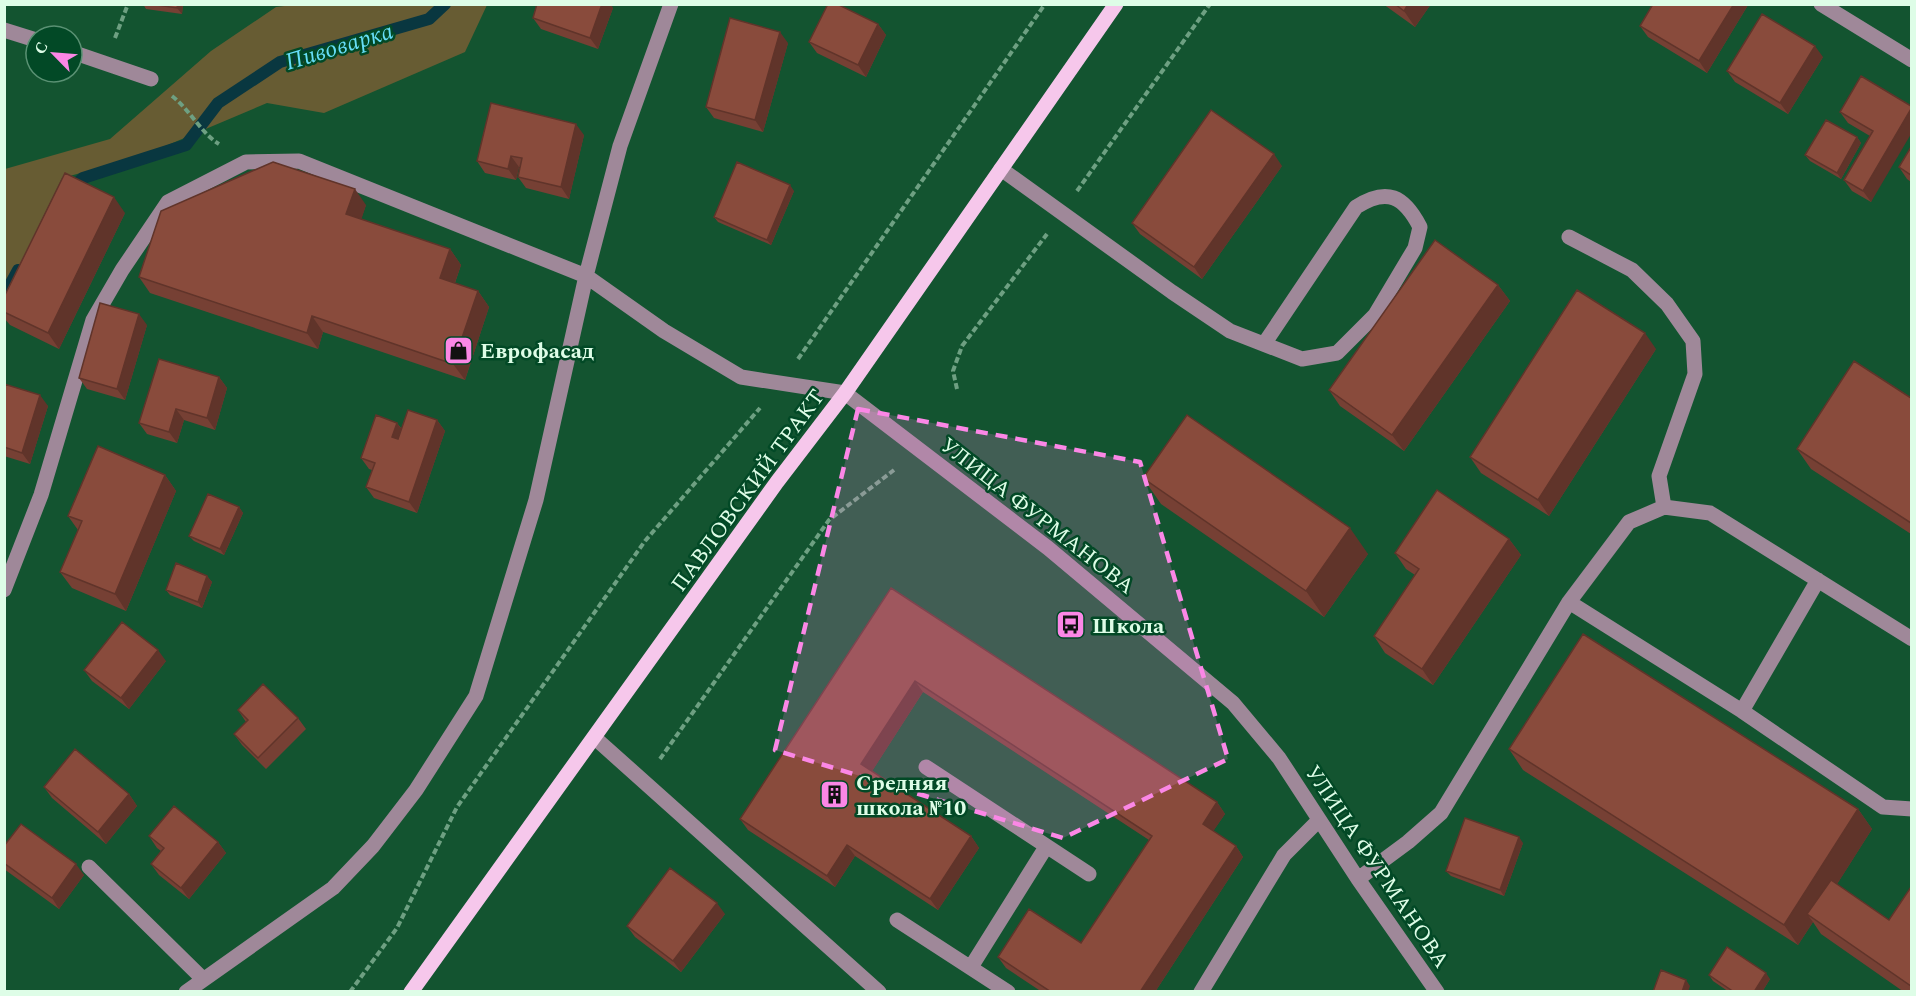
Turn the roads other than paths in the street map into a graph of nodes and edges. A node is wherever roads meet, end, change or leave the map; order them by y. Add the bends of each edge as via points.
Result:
1 (671, 4) edge
2 (1821, 4) edge
3 (1116, 7) edge
4 (4, 30) edge
5 (24, 36) edge
6 (84, 56) edge
7 (1911, 60) edge
8 (151, 79) dead end
9 (1001, 169) junction
10 (1569, 237) dead end
11 (586, 276) junction
12 (1264, 344) junction
13 (845, 393) junction
14 (1664, 507) junction
15 (1818, 580) junction
16 (4, 590) edge
17 (1569, 602) junction
18 (1911, 639) edge
19 (1742, 711) junction
20 (595, 738) junction
21 (926, 767) dead end
22 (1911, 809) edge
23 (1319, 820) junction
24 (1046, 847) junction
25 (88, 867) dead end
26 (1089, 874) dead end
27 (1358, 879) junction
28 (897, 920) dead end
29 (971, 967) junction
30 (203, 979) junction
31 (186, 992) edge
32 (411, 992) edge
33 (879, 992) edge
34 (1008, 992) edge
35 (1201, 992) edge
36 (1437, 992) edge

1 - 11 street via 620,146
2 - 7 street
3 - 9 main road, ПАВЛОВСКИЙ ТРАКТ
4 - 5 street
6 - 8 street
9 - 12 street via 1230,331
9 - 13 main road, ПАВЛОВСКИЙ ТРАКТ
10 - 14 street via 1632,270 1667,304 1693,342 1695,374 1659,476
11 - 13 street via 664,332 741,377
11 - 16 street via 299,161 246,162 168,202 93,320 41,495
11 - 30 street via 536,500 476,696 416,790 373,846 333,888
12 - 12 street via 1302,359 1337,354 1375,315 1414,248 1420,227 1410,208 1394,198 1373,196 1356,207
13 - 20 main road, ПАВЛОВСКИЙ ТРАКТ
13 - 23 street, УЛИЦА ФУРМАНОВА via 1048,548 1233,703 1278,758
14 - 15 street via 1710,513
14 - 17 street via 1629,522
15 - 18 street
15 - 19 street
17 - 19 street
17 - 27 street via 1441,813
19 - 22 street via 1882,807
20 - 32 main road, ПАВЛОВСКИЙ ТРАКТ
20 - 33 street
21 - 24 street
23 - 27 street, УЛИЦА ФУРМАНОВА
23 - 35 street via 1284,855
24 - 26 street
24 - 29 street
25 - 30 street
27 - 36 street, УЛИЦА ФУРМАНОВА
28 - 29 street
29 - 34 street
30 - 31 street

